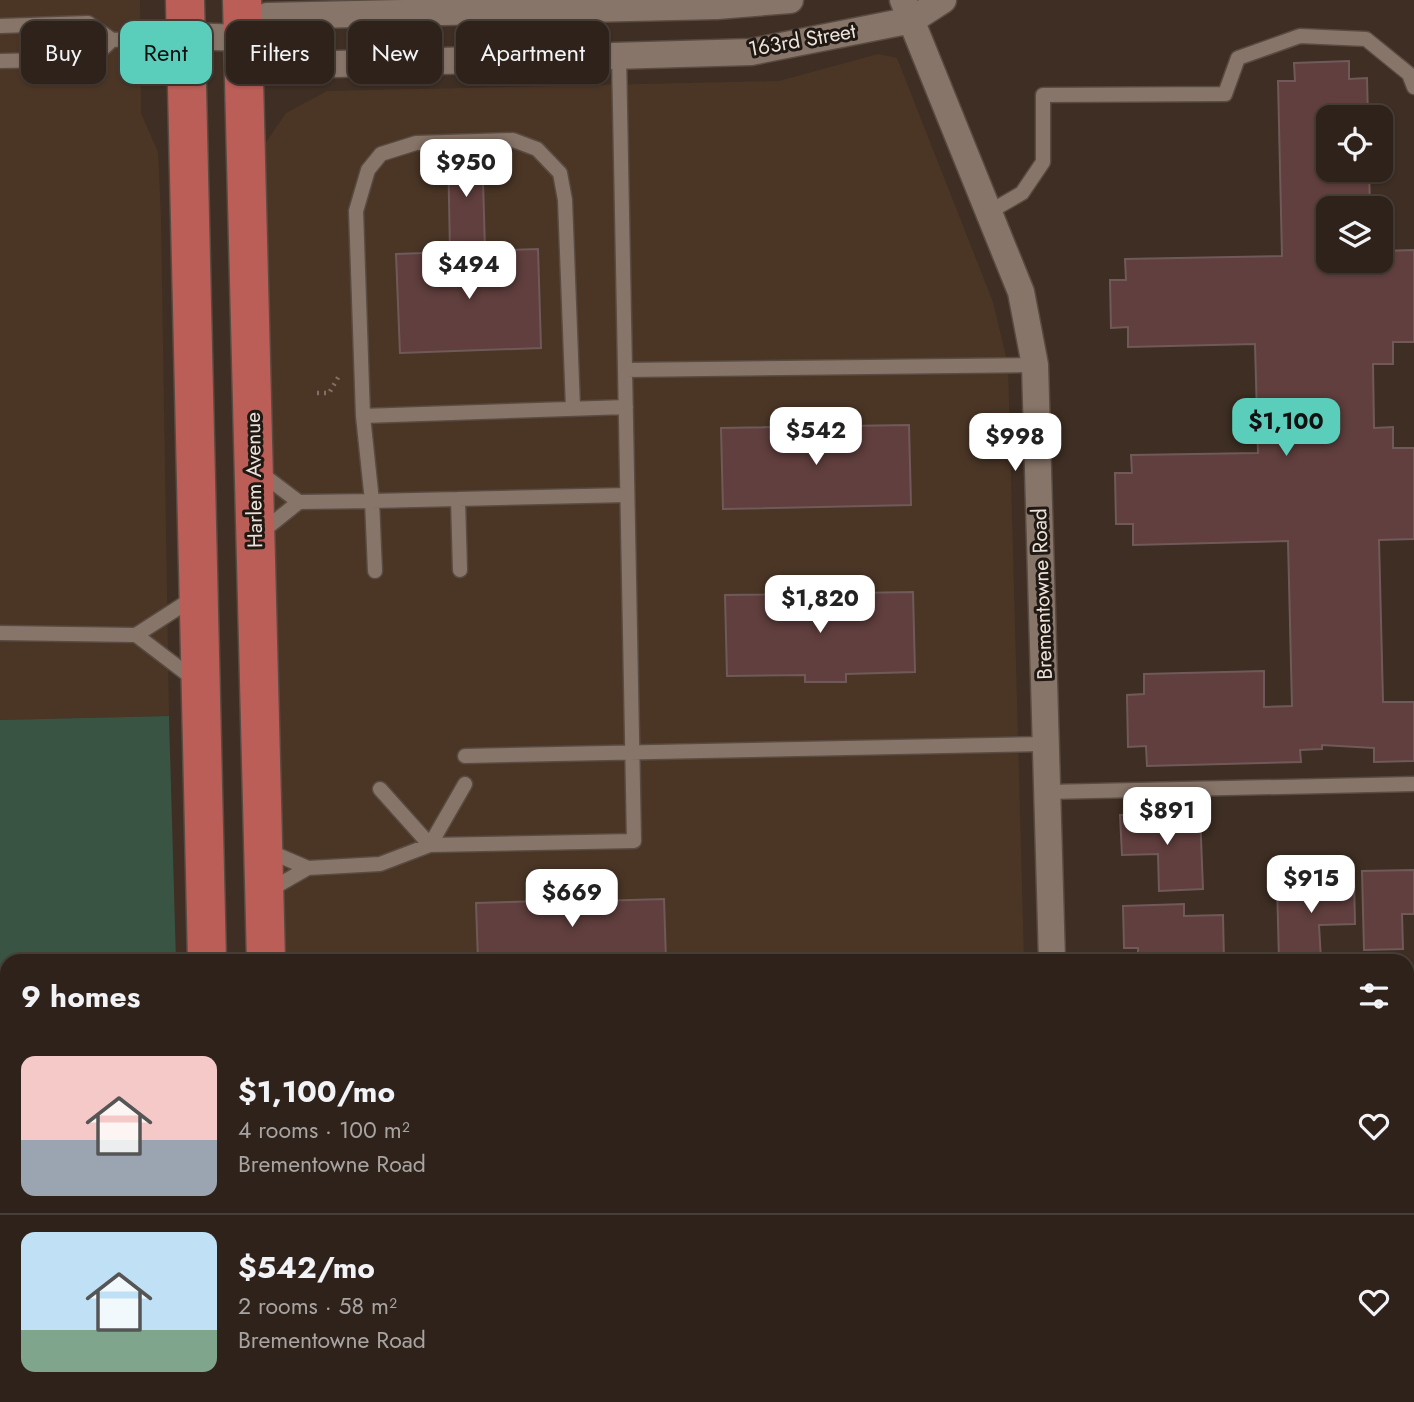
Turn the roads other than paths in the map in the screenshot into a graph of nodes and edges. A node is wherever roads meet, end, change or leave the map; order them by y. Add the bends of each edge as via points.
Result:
1 (242, 0) edge
2 (790, 0) edge
3 (943, 0) edge
4 (586, 8) junction
5 (907, 10) edge
6 (186, 18) edge
7 (243, 21) edge
8 (262, 21) edge
9 (587, 21) edge
10 (0, 26) edge
11 (226, 32) edge
12 (112, 40) junction
13 (609, 55) edge
14 (619, 55) junction
15 (456, 60) edge
16 (0, 61) edge
17 (334, 64) edge
18 (244, 84) edge
19 (1414, 88) edge
20 (989, 212) junction
21 (1035, 365) junction
22 (625, 370) junction
23 (626, 407) junction
24 (573, 408) junction
25 (363, 416) junction
26 (254, 468) junction
27 (627, 495) junction
28 (458, 499) junction
29 (372, 501) junction
30 (299, 502) junction
31 (255, 537) junction
32 (460, 570) dead end
33 (375, 571) dead end
34 (199, 594) junction
35 (0, 633) edge
36 (136, 635) junction
37 (201, 685) junction
38 (1046, 744) junction
39 (633, 752) junction
40 (465, 756) dead end
41 (465, 784) dead end
42 (1414, 784) edge
43 (380, 789) dead end
44 (1048, 792) junction
45 (430, 845) junction
46 (263, 849) junction
47 (308, 868) junction
48 (264, 893) junction
49 (207, 954) edge
50 (266, 954) edge
51 (1052, 954) edge

1 - 7 main road, Harlem Avenue
2 - 4 street, 163rd Street
3 - 5 street
4 - 8 street, 163rd Street via 267,16
4 - 9 lane
5 - 14 street, 163rd Street via 751,51
5 - 20 street, Brementowne Road
6 - 11 street
6 - 12 lane
6 - 34 main road
10 - 12 lane via 88,23
12 - 16 lane via 92,60
13 - 14 street, 163rd Street
14 - 22 lane
15 - 17 street, 163rd Street
18 - 26 main road, Harlem Avenue
19 - 20 lane via 1409,74 1366,39 1300,36 1238,58 1225,94 1043,95 1043,162 1022,193
20 - 21 street, Brementowne Road via 1021,292
21 - 22 lane
21 - 38 street, Brementowne Road
22 - 23 lane
23 - 24 lane
23 - 27 lane
24 - 25 lane
24 - 25 lane via 565,200 560,173 537,149 513,140 429,142 381,154 368,170 356,211
25 - 29 lane
26 - 30 lane
26 - 31 main road, Harlem Avenue
27 - 28 lane
27 - 39 lane
28 - 29 lane
28 - 32 lane
29 - 30 lane
29 - 33 lane
30 - 31 lane
31 - 46 main road, Harlem Avenue
34 - 36 lane
34 - 37 main road
35 - 36 lane
36 - 37 lane
37 - 49 main road
38 - 39 lane
38 - 44 street, Brementowne Road
39 - 40 lane
39 - 45 lane via 634,841
41 - 45 lane
42 - 44 lane
43 - 45 lane
44 - 51 street, Brementowne Road
45 - 47 lane via 380,864
46 - 47 lane
46 - 48 main road, Harlem Avenue
47 - 48 lane
48 - 50 main road, Harlem Avenue

